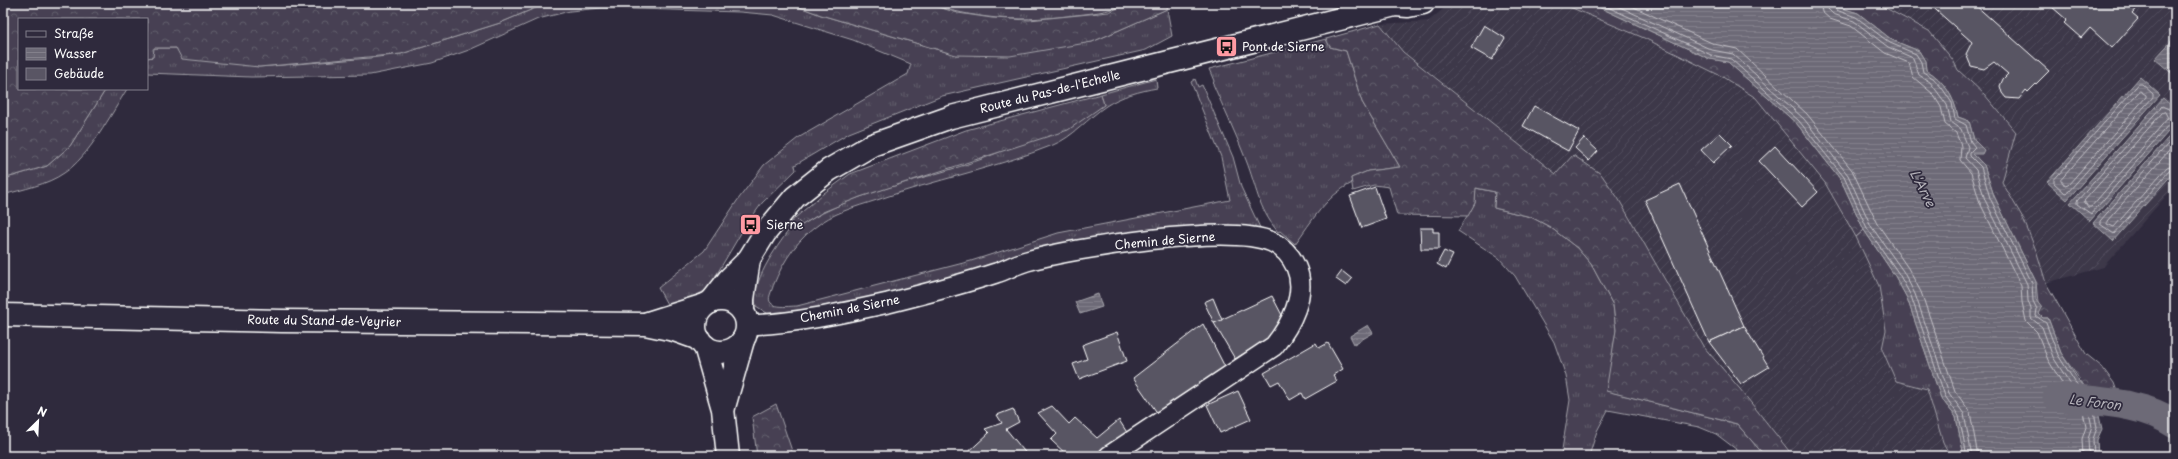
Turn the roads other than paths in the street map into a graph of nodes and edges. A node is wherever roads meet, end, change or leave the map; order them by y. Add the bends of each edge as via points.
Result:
1 (1406, 4) edge
2 (749, 259) junction
3 (708, 304) junction
4 (3, 315) edge
5 (645, 324) junction
6 (745, 326) junction
7 (702, 343) junction
8 (723, 409) junction
9 (728, 456) edge
10 (1109, 456) edge

1 - 2 main road, Route du Pas-de-l'Echelle via 986,108 895,136 850,157 810,184 776,219
2 - 3 main road, Route du Pas-de-l'Echelle
2 - 6 main road, Route du Pas-de-l'Echelle via 743,299
3 - 5 main road, Route du Stand-de-Veyrier
3 - 6 main road via 720,300 737,305
3 - 7 main road via 699,312 696,321 696,330
4 - 5 main road, Route du Stand-de-Veyrier via 274,321
5 - 7 main road, Route du Stand-de-Veyrier via 674,330
6 - 7 main road via 732,350 711,350
6 - 8 main road, Route du Pas-de-l'Echelle
6 - 10 street, Chemin de Sierne via 829,315 887,303 950,288 1025,261 1143,241 1239,235 1265,239 1286,250 1298,271 1298,296 1291,323 1274,346
7 - 8 main road, Route du Pas-de-l'Echelle
8 - 9 main road, Route du Pas-de-l'Echelle

